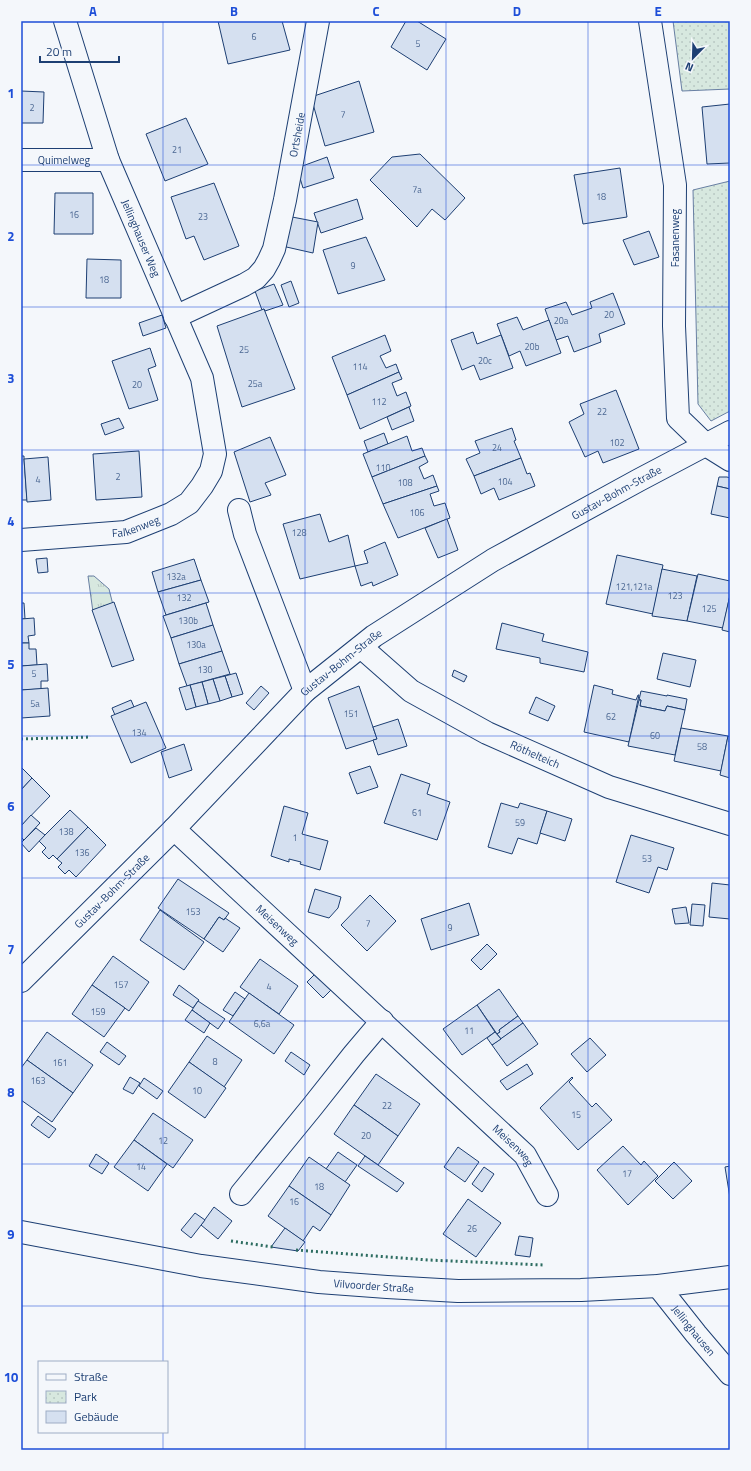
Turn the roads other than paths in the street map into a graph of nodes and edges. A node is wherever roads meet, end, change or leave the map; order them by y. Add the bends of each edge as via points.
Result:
1 (65, 21) edge
2 (318, 21) edge
3 (650, 21) edge
4 (21, 160) edge
5 (108, 160) junction
6 (176, 317) junction
7 (730, 432) edge
8 (706, 445) junction
9 (215, 454) joint
10 (730, 460) edge
11 (239, 510) dead end
12 (21, 540) edge
13 (361, 646) junction
14 (306, 692) junction
15 (730, 824) edge
16 (174, 829) junction
17 (21, 981) edge
18 (382, 1021) junction
19 (241, 1194) dead end
20 (547, 1195) dead end
21 (21, 1232) edge
22 (730, 1277) edge
23 (658, 1286) junction
24 (730, 1374) edge

1 - 5 street, Jellinghauser Weg
2 - 6 street, Ortsheide via 285,200 274,248 264,269 256,278 244,285
3 - 8 street, Fasanenweg via 675,186 674,326 678,418
4 - 5 street, Quimelweg
5 - 6 street, Jellinghauser Weg
6 - 9 street, Jellinghauser Weg via 202,378
7 - 8 street, Gustav-Bohm-Straße
8 - 10 street, Fasanenweg
8 - 13 street, Gustav-Bohm-Straße via 493,560
9 - 12 street, Falkenweg via 211,471 202,486 189,503 171,514 126,532
11 - 14 street via 245,534
13 - 14 street, Gustav-Bohm-Straße
13 - 15 street, Röthelteich via 411,691 487,733 609,787
14 - 16 street, Gustav-Bohm-Straße
16 - 17 street, Gustav-Bohm-Straße
16 - 18 street, Meisenweg
18 - 19 street
18 - 20 street, Meisenweg via 525,1155
21 - 23 street, Vilvoorder Straße via 201,1266 319,1282 458,1291 581,1290
22 - 23 street, Vilvoorder Straße
23 - 24 street, Jellinghausen

